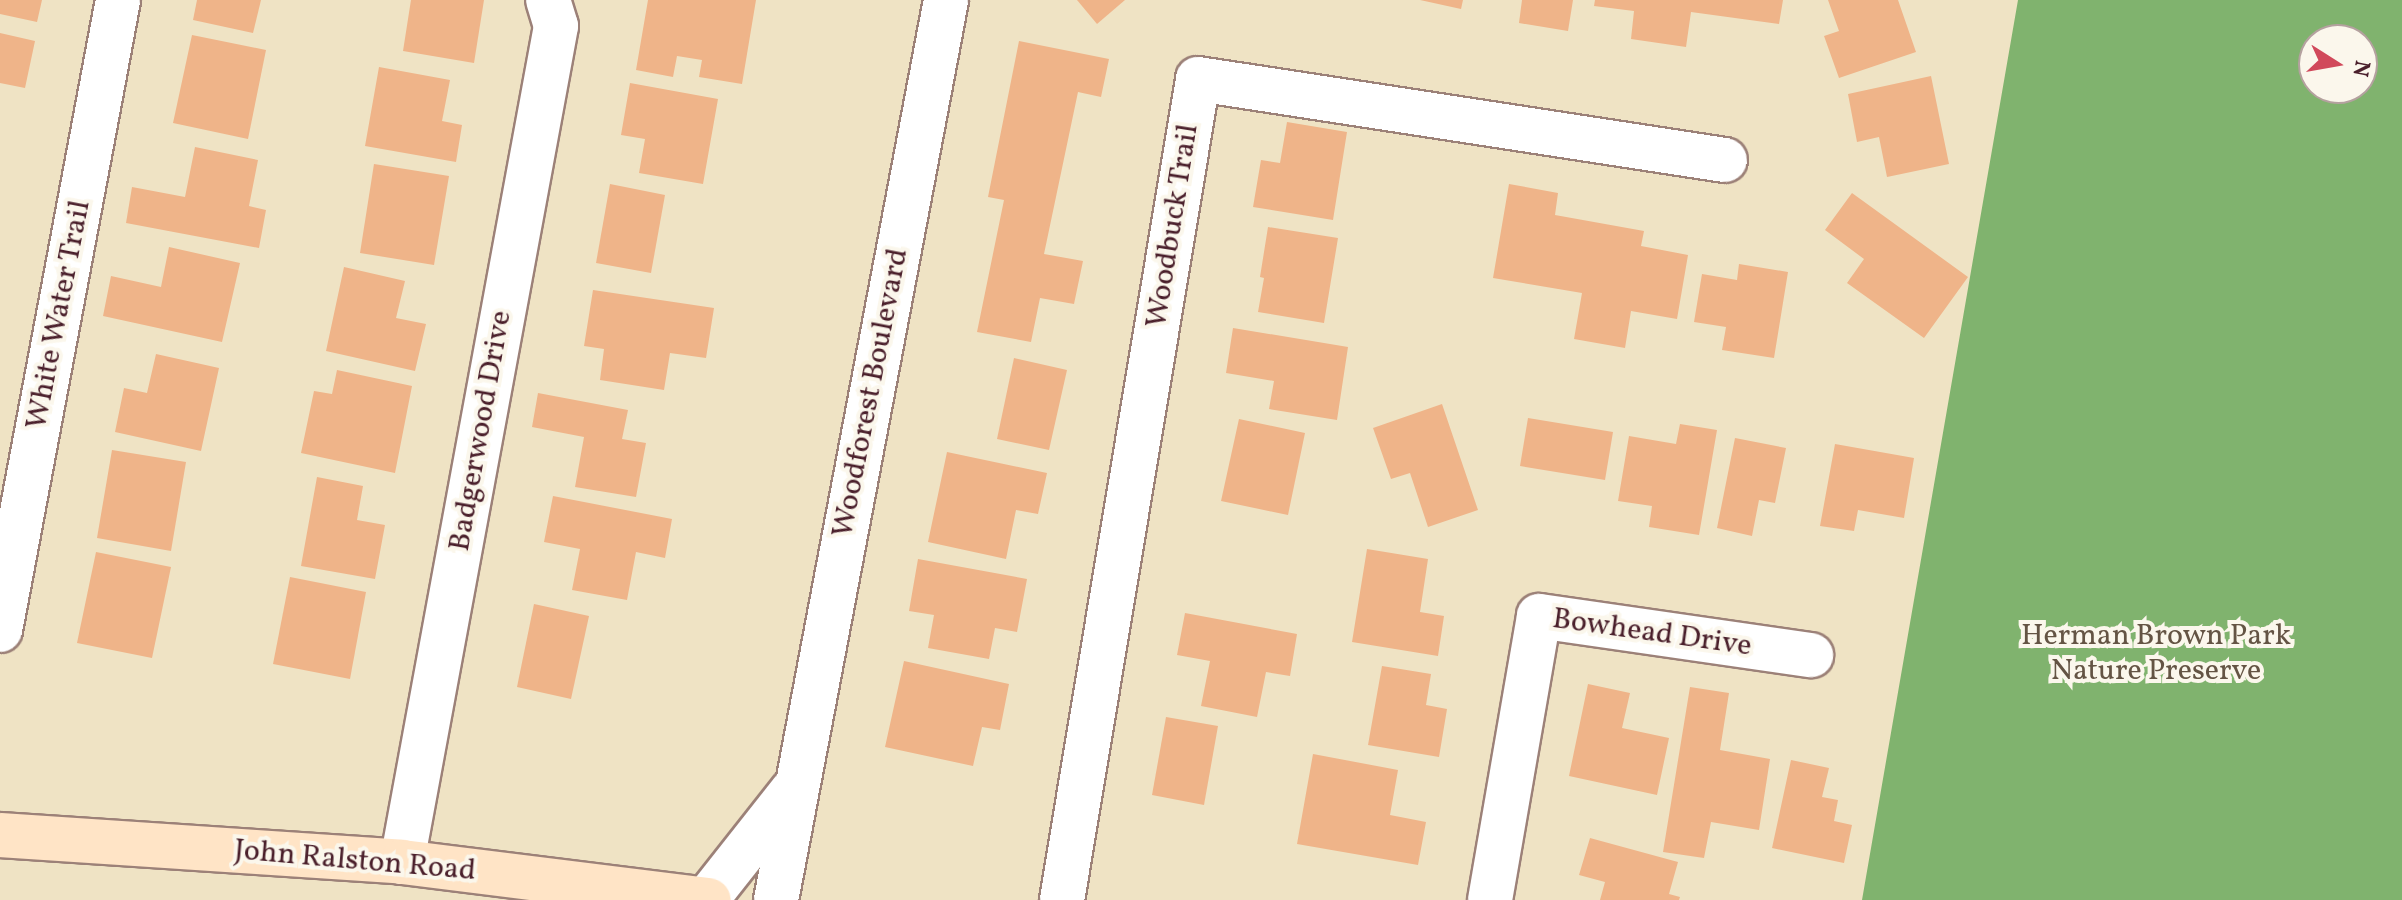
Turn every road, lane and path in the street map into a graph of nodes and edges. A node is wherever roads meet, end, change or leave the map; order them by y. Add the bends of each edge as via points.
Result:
1 (118, 0) edge
2 (548, 0) edge
3 (946, 0) edge
4 (1725, 160) dead end
5 (0, 630) edge
6 (1811, 655) dead end
7 (796, 786) junction
8 (0, 835) edge
9 (402, 862) junction
10 (707, 900) edge
11 (776, 900) edge
12 (1062, 900) edge
13 (1490, 900) edge

1 - 5 street, White Water Trail
2 - 9 street, Badgerwood Drive via 556,26
3 - 7 street, Woodforest Boulevard
4 - 12 street, Woodbuck Trail via 1198,79
6 - 13 street, Bowhead Drive via 1539,616
7 - 10 street, Woodforest Boulevard
7 - 11 street, Woodforest Boulevard
8 - 9 street, John Ralston Road
9 - 10 street, John Ralston Road

